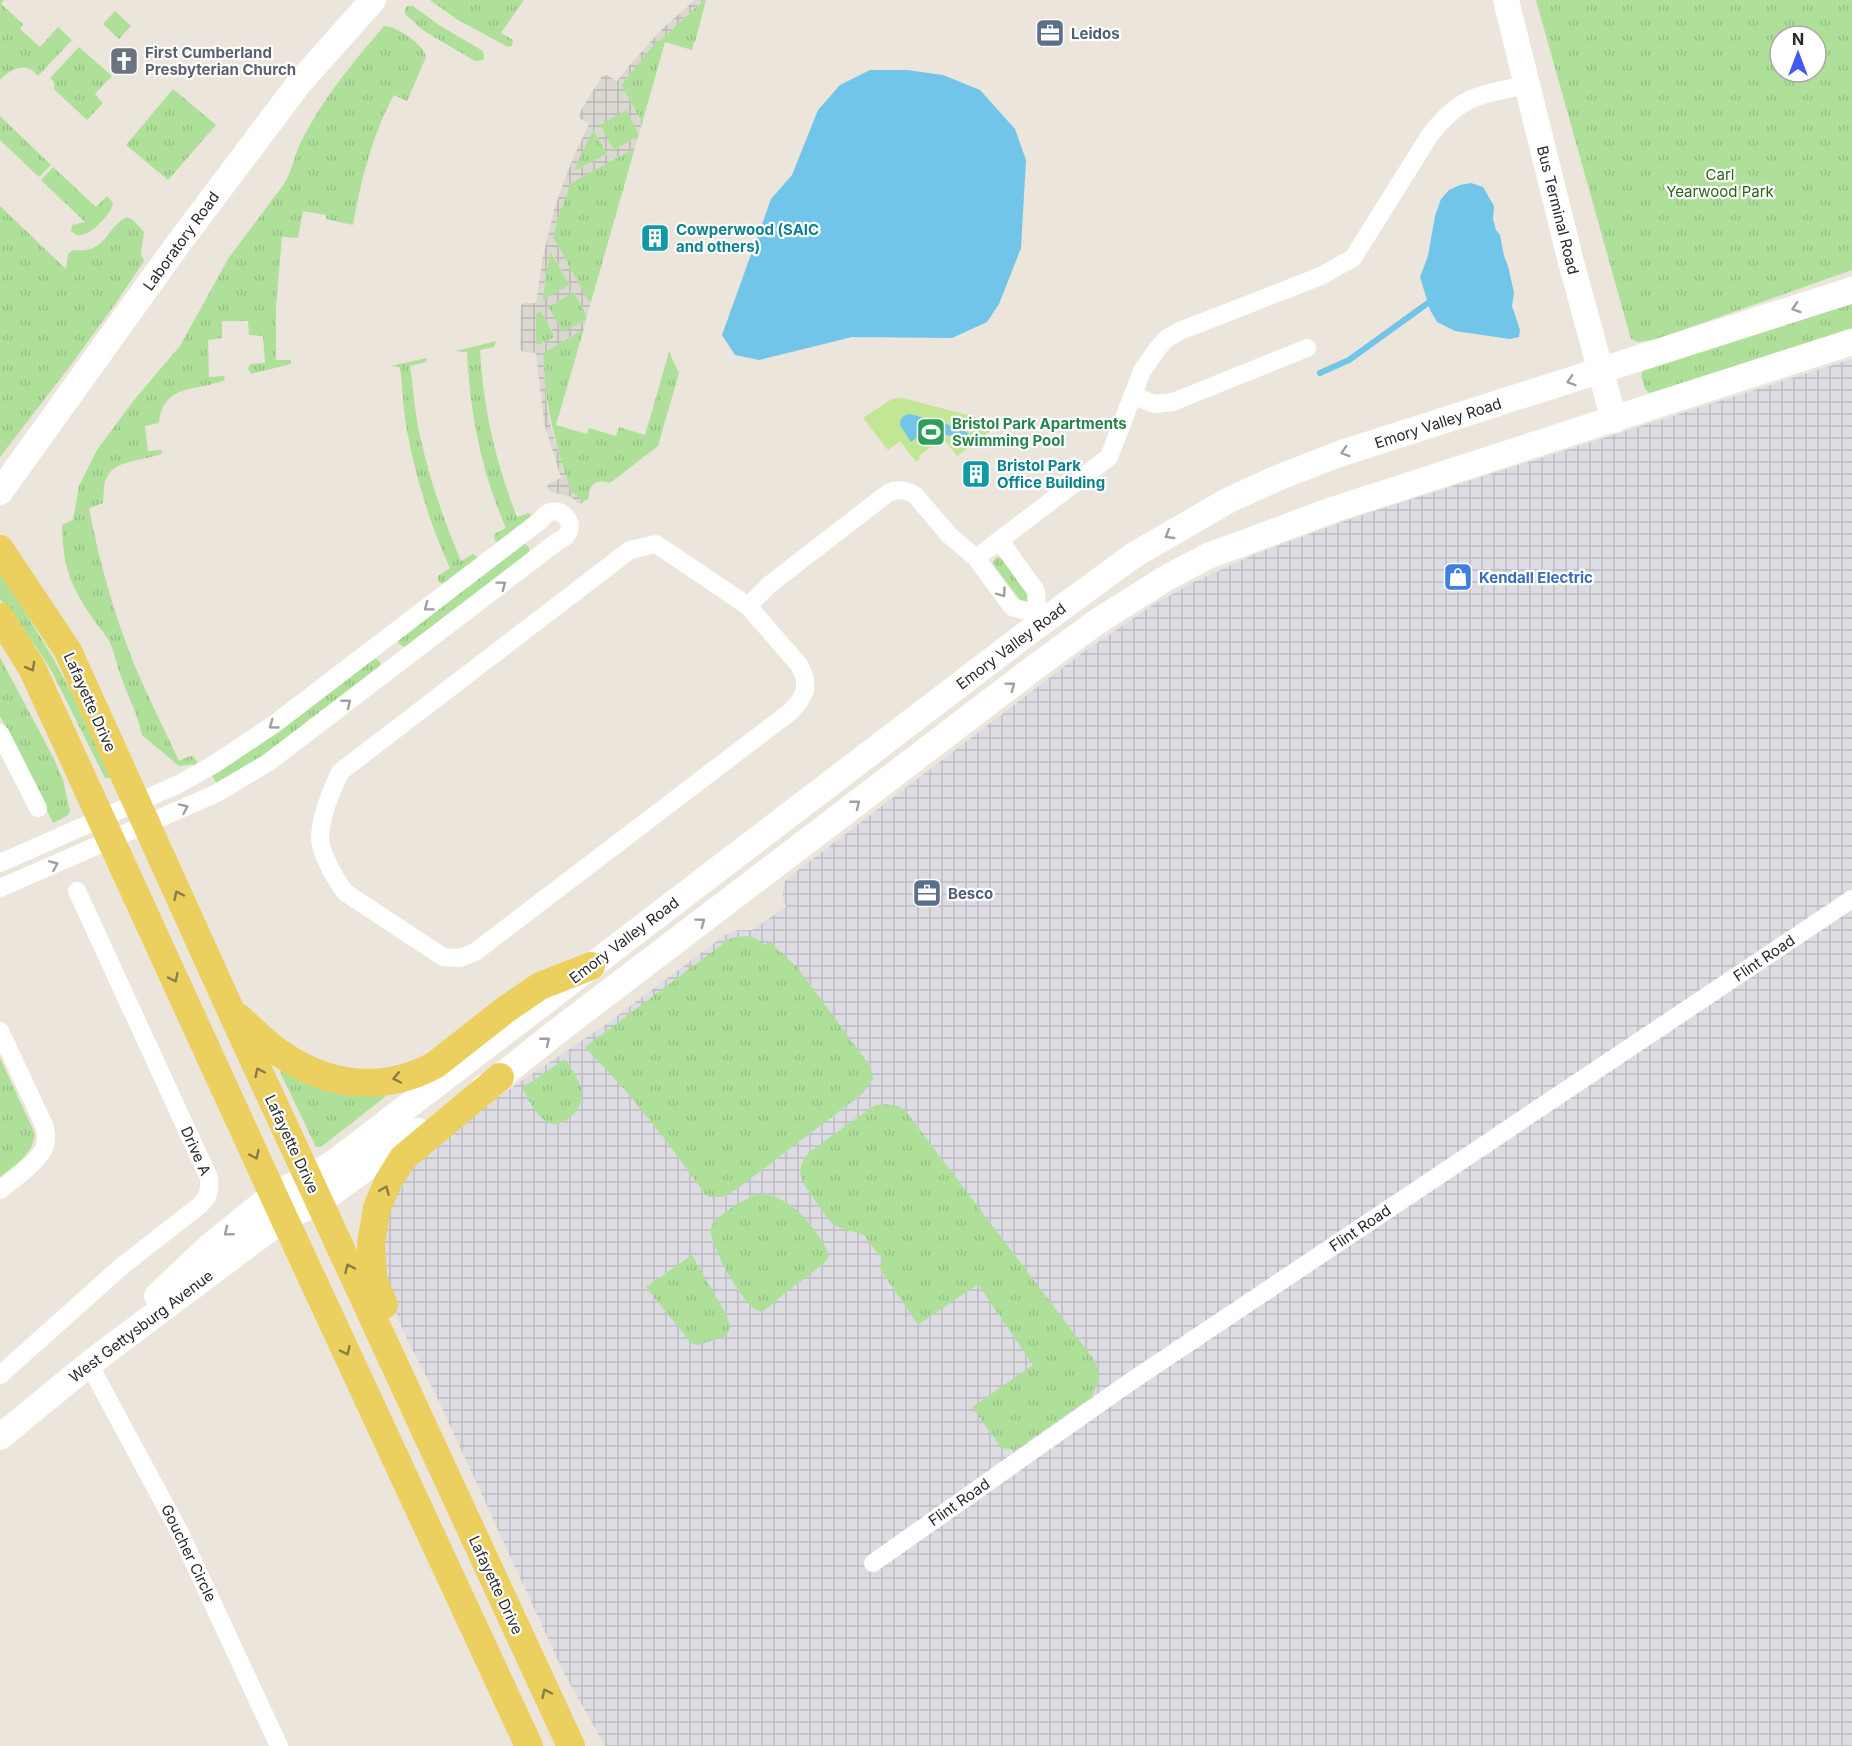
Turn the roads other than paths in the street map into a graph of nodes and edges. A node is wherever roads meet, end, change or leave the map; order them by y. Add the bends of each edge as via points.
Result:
1 (373, 0) edge
2 (1506, 0) edge
3 (1527, 85) junction
4 (1852, 290) edge
5 (1852, 342) edge
6 (1307, 348) dead end
7 (1600, 372) junction
8 (1133, 395) junction
9 (1614, 420) junction
10 (0, 492) edge
11 (1000, 541) junction
12 (0, 549) edge
13 (976, 558) junction
14 (748, 606) junction
15 (0, 617) edge
16 (0, 733) edge
17 (38, 808) dead end
18 (140, 814) junction
19 (106, 829) junction
20 (0, 863) edge
21 (0, 888) edge
22 (77, 891) dead end
23 (1852, 899) edge
24 (591, 966) junction
25 (231, 1011) junction
26 (0, 1031) edge
27 (500, 1077) junction
28 (0, 1190) edge
29 (313, 1190) junction
30 (278, 1207) junction
31 (89, 1364) junction
32 (0, 1375) edge
33 (0, 1437) edge
34 (873, 1563) dead end
35 (528, 1654) junction
36 (279, 1746) edge
37 (529, 1746) edge
38 (571, 1746) edge

1 - 10 main road, Laboratory Road via 293,91
2 - 3 main road, Bus Terminal Road
3 - 7 main road, Bus Terminal Road
3 - 8 street via 1472,98 1444,117 1353,258 1321,276 1167,338 1142,371
4 -> 7 main road, Emory Valley Road
5 - 9 main road, Emory Valley Road
6 - 8 street via 1173,402 1154,404
7 - 9 main road, Bus Terminal Road
7 -> 24 main road, Emory Valley Road via 1338,454 1229,500 1134,555
8 - 11 street via 1109,457
27 -> 9 main road, Emory Valley Road via 1025,675 1168,576 1208,556 1335,508
11 - 13 street
13 -> 11 street via 1012,607 1037,614 1036,591
12 - 18 main road, Lafayette Drive via 68,651
13 - 14 street via 949,535 916,496 895,490
14 - 14 street via 656,544 630,550 340,772 326,803 320,840 338,883 346,893 443,957 460,958 474,952 799,702 805,691 800,666
15 -> 19 main road via 32,668
16 - 17 street
18 -> 18 street via 215,794 269,762 566,537 569,520 562,513 546,514 273,725 178,784
18 - 19 street
25 -> 18 main road, Lafayette Drive
19 - 20 street
21 -> 19 street
19 -> 30 main road
22 - 32 street, Drive A via 201,1159 209,1189 199,1206 122,1266
23 - 34 street, Flint Road via 1130,1382
24 -> 25 main road via 540,986 423,1072 375,1083 351,1083 303,1068
24 - 29 main road, Emory Valley Road via 332,1164
29 -> 25 main road, Lafayette Drive
26 - 28 street via 45,1127 46,1137 40,1155
27 - 29 main road, Emory Valley Road
35 -> 27 main road via 523,1608 384,1305 371,1261 377,1208 403,1158
29 - 30 main road, Emory Valley Road
35 -> 29 main road, Lafayette Drive
30 - 31 main road, West Gettysburg Avenue via 211,1245
30 -> 37 main road
31 - 33 main road, West Gettysburg Avenue
31 - 36 street, Goucher Circle via 180,1533
38 -> 35 main road, Lafayette Drive

